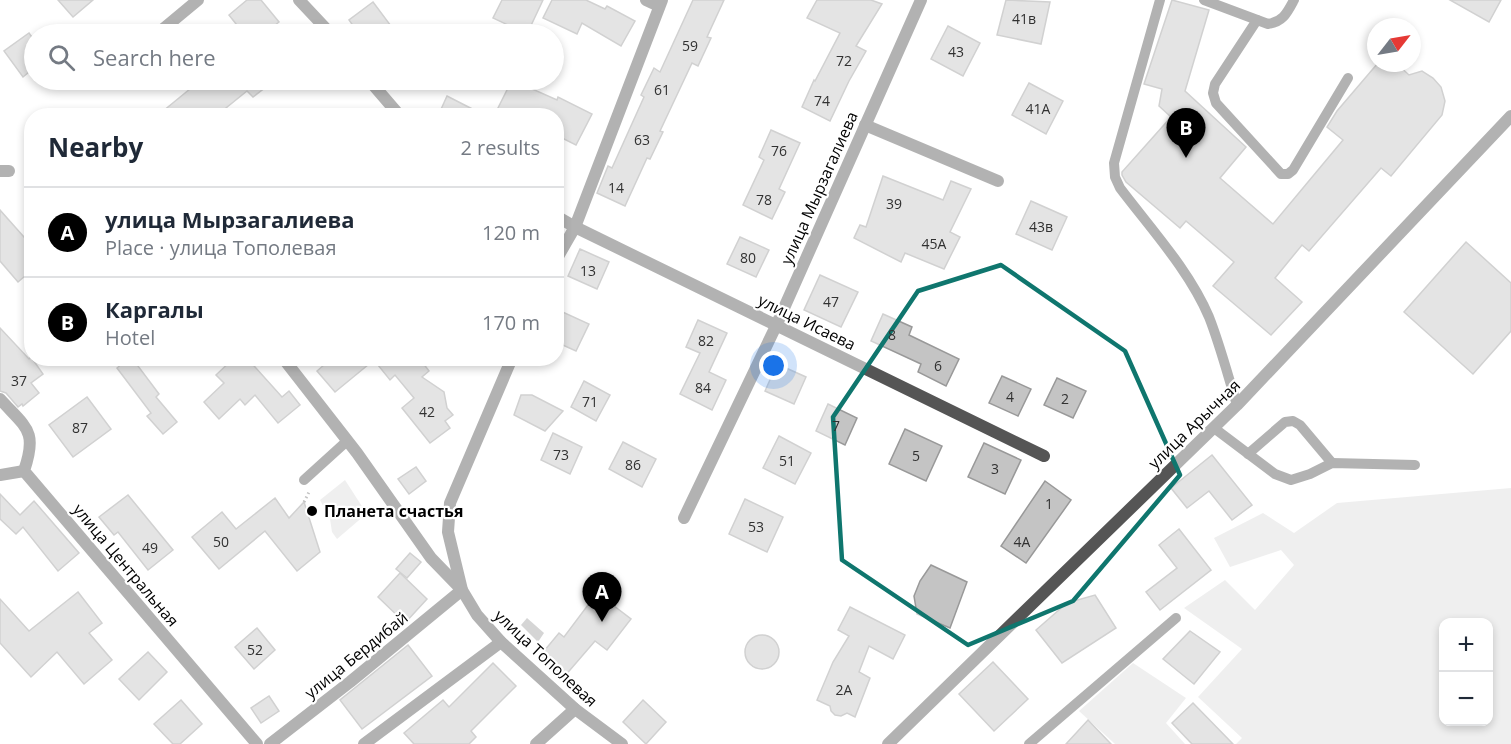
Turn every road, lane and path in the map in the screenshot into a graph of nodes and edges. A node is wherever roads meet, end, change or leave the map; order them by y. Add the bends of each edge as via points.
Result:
1 (198, 0) edge
2 (299, 0) edge
3 (646, 0) edge
4 (921, 0) edge
5 (1160, 0) edge
6 (1204, 0) edge
7 (1294, 0) edge
8 (661, 3) edge
9 (1257, 20) junction
10 (169, 24) edge
11 (322, 24) edge
12 (1348, 78) dead end
13 (378, 90) edge
14 (393, 108) edge
15 (1511, 116) edge
16 (865, 125) junction
17 (998, 181) dead end
18 (564, 221) edge
19 (575, 227) junction
20 (564, 246) edge
21 (777, 326) junction
22 (289, 366) edge
23 (509, 366) edge
24 (0, 399) edge
25 (1237, 405) junction
26 (1214, 428) junction
27 (347, 441) junction
28 (1248, 454) junction
29 (1044, 456) dead end
30 (1332, 463) junction
31 (1415, 465) dead end
32 (24, 471) junction
33 (0, 475) edge
34 (304, 480) dead end
35 (684, 518) dead end
36 (462, 590) junction
37 (1176, 618) dead end
38 (501, 642) junction
39 (575, 710) junction
40 (257, 744) edge
41 (270, 744) edge
42 (364, 744) edge
43 (536, 744) edge
44 (622, 744) edge
45 (888, 744) edge
46 (1029, 744) edge

1 - 10 street
2 - 11 street
3 - 8 street
4 - 16 street, улица Мырзагалиева
5 - 25 lane via 1114,163 1115,177 1198,297 1209,318
6 - 9 lane
7 - 9 lane via 1277,23
8 - 19 street
9 - 12 lane via 1213,93 1216,103 1281,174 1293,170
13 - 14 street
15 - 25 street, улица Арычная
16 - 17 street
16 - 21 street, улица Мырзагалиева
18 - 19 street, улица Исаева
19 - 20 street
19 - 21 street, улица Исаева
21 - 29 street, улица Исаева
21 - 35 street, улица Мырзагалиева
22 - 27 street, улица Тополевая
23 - 36 street via 450,503 448,532
24 - 32 street via 27,429 31,450
25 - 26 street, улица Арычная
26 - 28 lane
26 - 45 street, улица Арычная
27 - 34 lane
27 - 36 street, улица Тополевая via 431,558
28 - 30 lane via 1275,474 1291,480
28 - 30 lane via 1285,422 1293,421
30 - 31 lane
32 - 33 street
32 - 40 street, улица Центральная
36 - 38 street, улица Тополевая
36 - 41 street, улица Бердибай
37 - 46 lane
38 - 39 street, улица Тополевая
38 - 42 street
39 - 43 street
39 - 44 street, улица Тополевая

